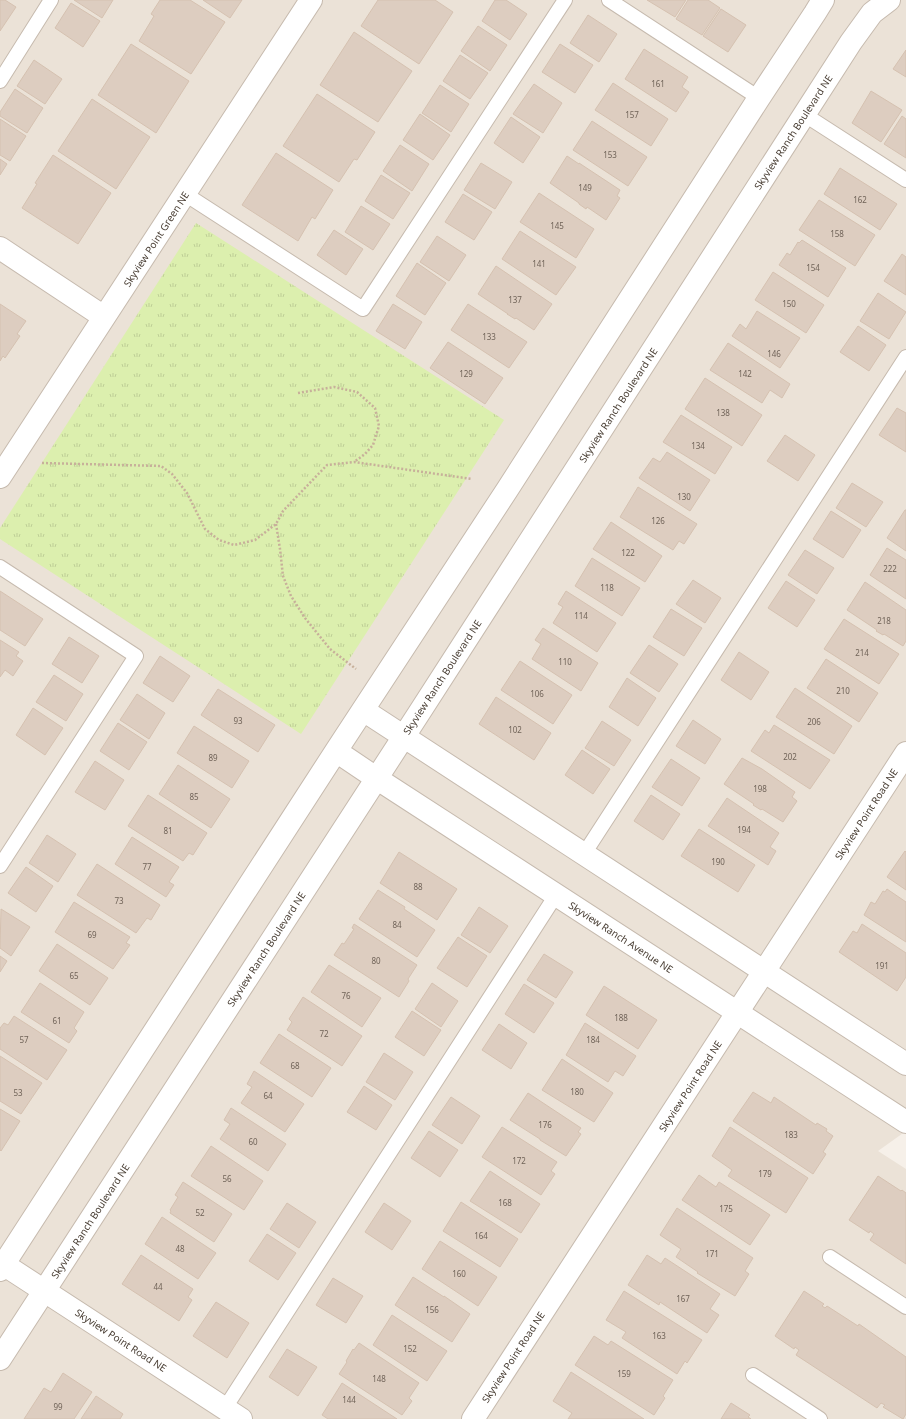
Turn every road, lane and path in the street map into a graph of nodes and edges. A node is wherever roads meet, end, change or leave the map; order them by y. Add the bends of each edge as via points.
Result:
1 (51, 0) edge
2 (311, 0) edge
3 (565, 0) edge
4 (609, 0) edge
5 (823, 0) edge
6 (889, 0) edge
7 (0, 80) edge
8 (759, 98) junction
9 (805, 115) junction
10 (906, 180) edge
11 (185, 194) junction
12 (0, 248) edge
13 (104, 317) junction
14 (906, 356) edge
15 (298, 393) dead end
16 (17, 450) junction
17 (354, 462) junction
18 (0, 477) edge
19 (472, 479) dead end
20 (276, 524) junction
21 (0, 567) edge
22 (357, 670) dead end
23 (363, 710) junction
24 (404, 736) junction
25 (336, 751) junction
26 (906, 752) edge
27 (376, 778) junction
28 (584, 854) junction
29 (0, 866) edge
30 (556, 895) junction
31 (764, 972) junction
32 (738, 1012) junction
33 (906, 1064) edge
34 (906, 1122) edge
35 (830, 1257) dead end
36 (1, 1266) edge
37 (44, 1291) junction
38 (906, 1307) edge
39 (0, 1359) edge
40 (753, 1375) dead end
41 (233, 1414) edge
42 (473, 1419) edge
43 (820, 1419) edge

1 - 7 lane
2 - 11 street, Skyview Point Green NE
3 - 11 lane via 363,309
4 - 8 lane
5 - 8 street
6 - 9 street, Skyview Ranch Boulevard NE via 872,13
8 - 23 street
9 - 10 lane
9 - 24 street, Skyview Ranch Boulevard NE
11 - 13 street, Skyview Point Green NE
12 - 13 street
13 - 16 street, Skyview Point Green NE
14 - 28 lane
15 - 17 path via 342,389 357,392 375,408 379,426 373,444
16 - 18 street, Skyview Point Green NE
16 - 20 path via 35,462 161,466 172,474 187,493 205,529 219,540 234,545 255,540
17 - 19 path
17 - 20 path via 327,466 283,511
20 - 22 path via 283,576 291,596 304,618 330,649
21 - 29 lane via 136,656
23 - 24 street
23 - 25 street
24 - 27 street, Skyview Ranch Boulevard NE
24 - 28 street
25 - 27 street, Skyview Ranch Avenue NE
25 - 36 street
26 - 31 street, Skyview Point Road NE
27 - 30 street, Skyview Ranch Avenue NE
27 - 37 street, Skyview Ranch Boulevard NE
28 - 31 street
30 - 32 street, Skyview Ranch Avenue NE
30 - 41 lane
31 - 32 street, Skyview Point Road NE
31 - 33 street
32 - 34 street, Skyview Ranch Avenue NE
32 - 42 street, Skyview Point Road NE
35 - 38 lane
36 - 37 street, Skyview Point Road NE
37 - 39 street, Skyview Ranch Boulevard NE
37 - 41 street, Skyview Point Road NE
40 - 43 lane

